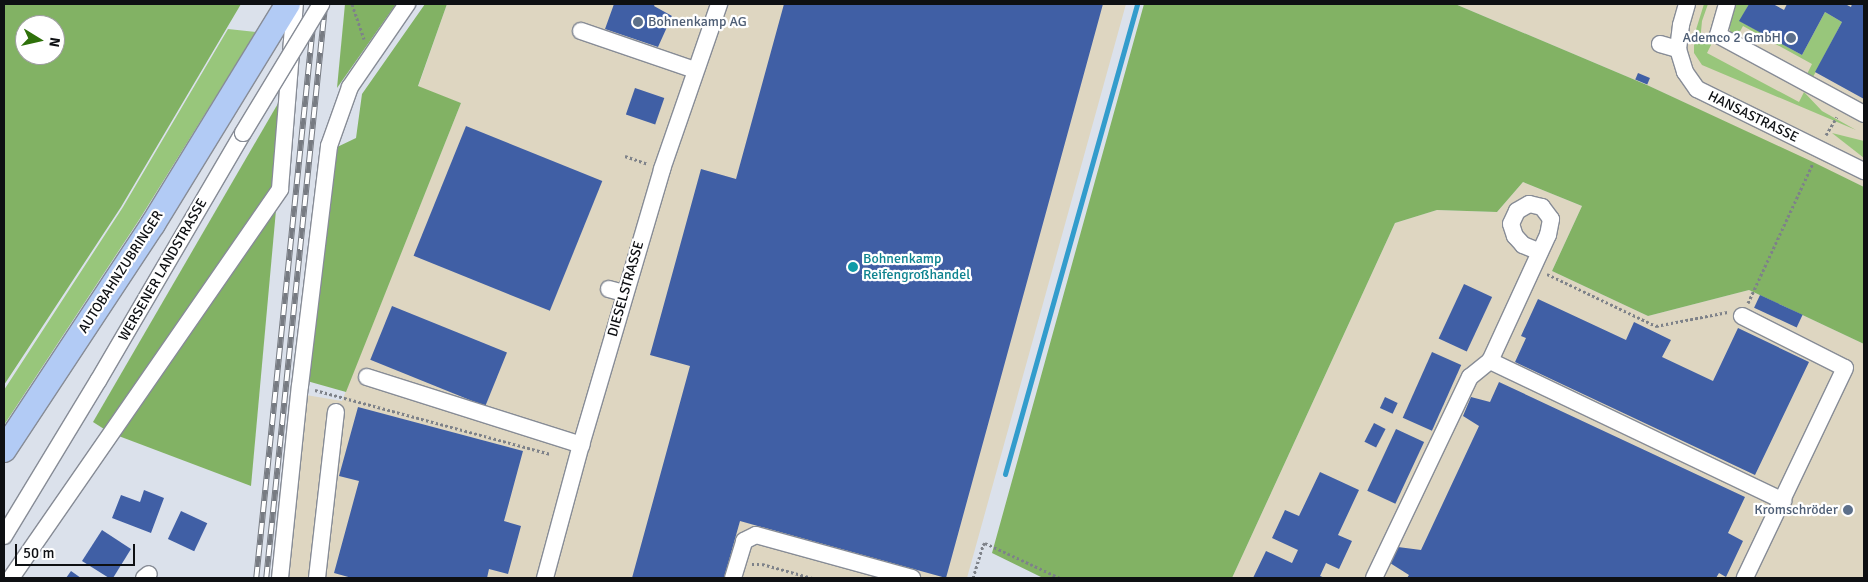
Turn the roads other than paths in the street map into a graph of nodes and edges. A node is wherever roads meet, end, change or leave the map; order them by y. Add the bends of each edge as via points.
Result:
1 (288, 4) edge
2 (295, 4) edge
3 (321, 4) edge
4 (407, 4) edge
5 (719, 4) edge
6 (1687, 4) edge
7 (1727, 4) edge
8 (581, 31) dead end
9 (1660, 44) dead end
10 (1678, 49) junction
11 (695, 70) junction
12 (1864, 114) edge
13 (1864, 171) edge
14 (1540, 252) dead end
15 (1742, 316) road end
16 (1490, 361) junction
17 (367, 377) dead end
18 (336, 412) dead end
19 (4, 450) edge
20 (578, 453) junction
21 (1783, 501) junction
22 (4, 536) edge
23 (740, 574) edge
24 (11, 578) edge
25 (280, 578) edge
26 (317, 578) edge
27 (546, 578) edge
28 (912, 578) edge
29 (1374, 578) edge
30 (1745, 578) edge

1 - 19 highway, AUTOBAHNZUBRINGER via 153,224
2 - 24 street via 280,189
3 - 22 street, WERSENER LANDSTRASSE, bridge
4 - 25 street via 350,87 328,146
5 - 11 street, DIESELSTRASSE
6 - 10 street, HANSASTRASSE
7 - 12 street via 1718,35
8 - 11 street
9 - 10 street
10 - 13 street, HANSASTRASSE via 1685,72 1697,89
11 - 20 street, DIESELSTRASSE via 616,291
14 - 16 street
15 - 21 street via 1845,368
16 - 21 street
16 - 29 street via 1470,377
17 - 20 street
18 - 26 street
20 - 27 street, DIESELSTRASSE
21 - 30 street
23 - 28 street via 744,540 756,535

